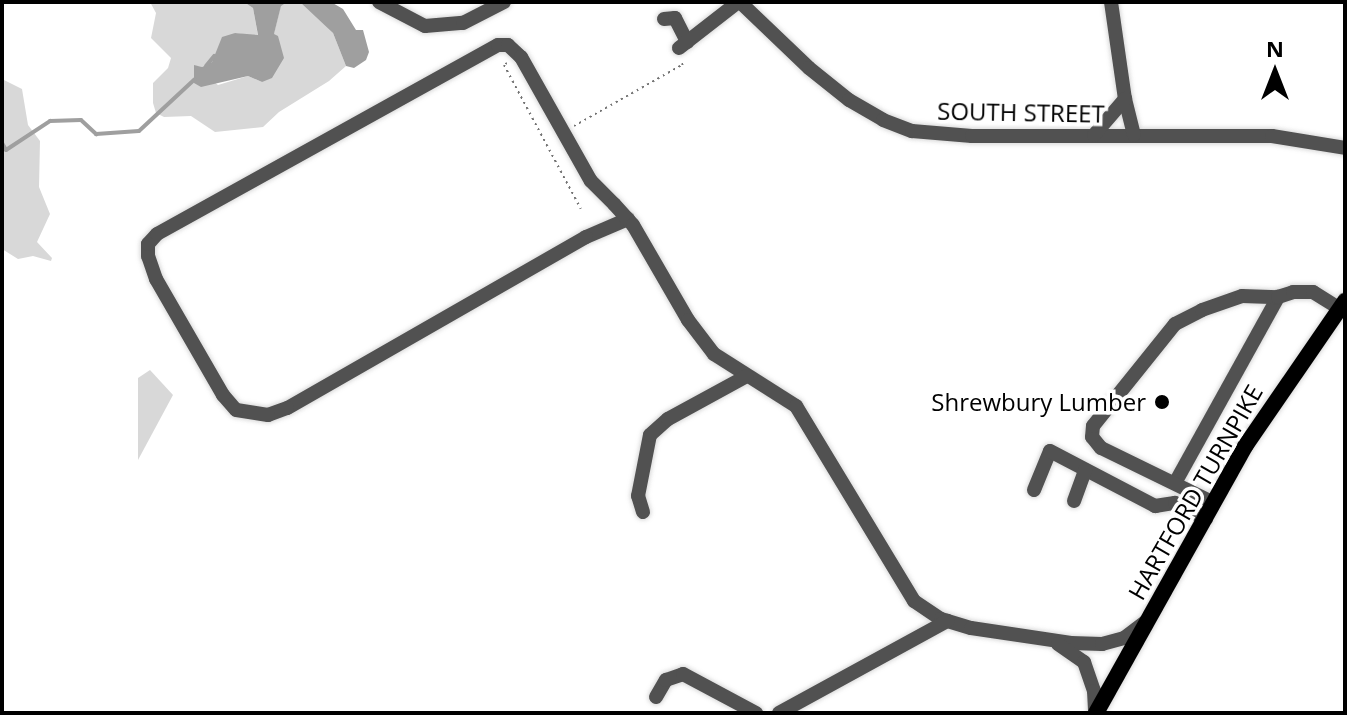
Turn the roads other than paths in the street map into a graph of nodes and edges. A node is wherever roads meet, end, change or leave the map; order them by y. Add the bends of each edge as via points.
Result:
1 (379, 2) edge
2 (504, 2) edge
3 (739, 2) edge
4 (1111, 2) edge
5 (664, 19) dead end
6 (1125, 99) junction
7 (1094, 135) junction
8 (1134, 135) junction
9 (1345, 148) edge
10 (628, 219) junction
11 (1278, 297) junction
12 (1342, 305) edge
13 (747, 376) junction
14 (1085, 470) junction
15 (1175, 483) junction
16 (1034, 490) dead end
17 (1074, 501) dead end
18 (1214, 503) junction
19 (643, 512) dead end
20 (1206, 519) junction
21 (1151, 617) junction
22 (947, 621) junction
23 (1050, 640) junction
24 (656, 697) dead end
25 (756, 713) edge
26 (779, 713) edge
27 (1095, 713) edge

1 - 2 street via 413,22 445,26 478,18
3 - 5 street via 683,47 675,18
3 - 7 street, SOUTH STREET via 827,83 898,126 959,136
4 - 6 street
6 - 7 street
6 - 8 street
7 - 8 street, SOUTH STREET
8 - 9 street, SOUTH STREET via 1272,136
10 - 10 street via 586,237 268,415 236,410 223,395 148,256 148,244 157,234 498,45 508,45 521,57 591,181
10 - 13 street via 688,320 714,354
11 - 12 street via 1313,292
11 - 15 street
11 - 15 street via 1242,296 1175,324 1093,426 1092,437 1101,448
12 - 18 main road, HARTFORD TURNPIKE via 1268,409
13 - 19 street via 668,419 650,435 638,496
13 - 22 street via 796,406 914,601
14 - 16 street via 1050,451
14 - 17 street
14 - 20 street via 1155,506 1175,503
15 - 18 street
18 - 20 main road, HARTFORD TURNPIKE
20 - 21 main road, HARTFORD TURNPIKE
21 - 23 street via 1124,638 1102,644
21 - 27 main road, HARTFORD TURNPIKE
22 - 23 street
22 - 26 street
23 - 27 street via 1084,662
24 - 25 street via 666,680 683,674

